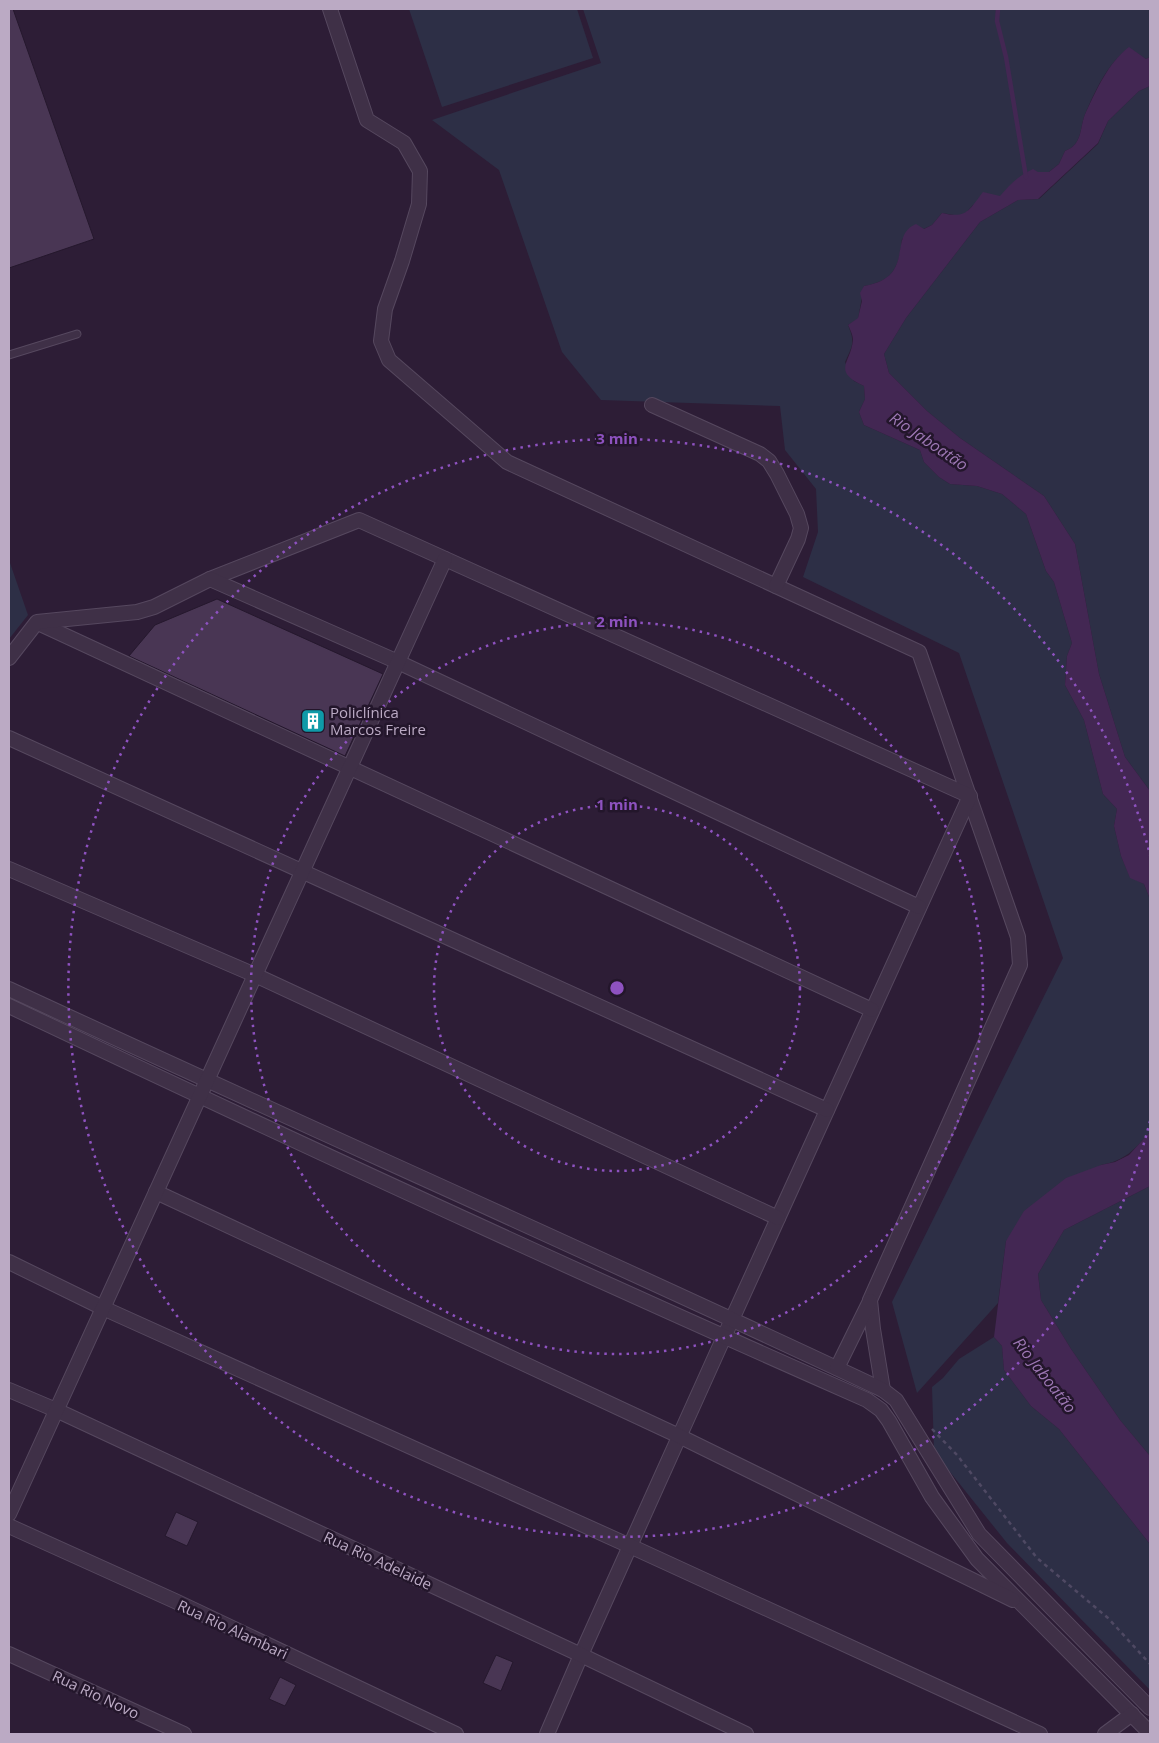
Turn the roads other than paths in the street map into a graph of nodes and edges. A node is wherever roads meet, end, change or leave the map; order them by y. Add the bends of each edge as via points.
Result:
1 (330, 9) edge
2 (77, 334) dead end
3 (9, 355) edge
4 (652, 405) dead end
5 (445, 559) junction
6 (210, 579) junction
7 (776, 586) junction
8 (37, 622) junction
9 (9, 658) edge
10 (398, 662) junction
11 (9, 738) edge
12 (350, 768) junction
13 (970, 796) junction
14 (9, 869) edge
15 (302, 872) junction
16 (919, 907) junction
17 (255, 975) junction
18 (9, 988) edge
19 (9, 1006) edge
20 (872, 1010) junction
21 (207, 1081) junction
22 (199, 1097) junction
23 (828, 1110) junction
24 (156, 1192) junction
25 (778, 1218) junction
26 (9, 1262) edge
27 (870, 1300) junction
28 (103, 1308) junction
29 (732, 1319) junction
30 (724, 1337) junction
31 (837, 1368) junction
32 (9, 1390) edge
33 (883, 1390) junction
34 (56, 1410) junction
35 (679, 1436) junction
36 (9, 1514) edge
37 (9, 1526) edge
38 (630, 1546) junction
39 (1021, 1604) junction
40 (9, 1654) edge
41 (581, 1655) junction
42 (1150, 1708) edge
43 (1132, 1714) junction
44 (1150, 1733) edge
45 (184, 1734) edge
46 (456, 1734) edge
47 (547, 1734) edge
48 (746, 1734) edge
49 (1040, 1734) edge
50 (1105, 1734) edge

1 - 7 street via 367,120 404,143 420,171 419,204 385,309 381,341 389,360 507,462
2 - 3 lane
4 - 7 street via 760,454 769,462 798,514 802,528
5 - 6 street via 359,520
5 - 10 street
5 - 13 street
6 - 8 street via 154,608
6 - 10 street
7 - 13 street via 919,652
8 - 9 street
8 - 12 street
10 - 12 street
10 - 16 street
11 - 15 street
12 - 15 street
12 - 20 street
13 - 16 street
13 - 27 street via 1018,937 1020,965
14 - 17 street
15 - 17 street
15 - 23 street
16 - 20 street
17 - 21 street
17 - 25 street
18 - 21 street
19 - 22 street
20 - 23 street
21 - 22 street
21 - 29 street
22 - 24 street
22 - 30 street
23 - 25 street
24 - 28 street
24 - 35 street
25 - 29 street
26 - 28 street
27 - 31 street
27 - 33 street
28 - 34 street
28 - 38 street
29 - 30 street
29 - 31 street
30 - 35 street
30 - 39 street via 867,1400 881,1410 932,1497 977,1559
31 - 33 street
32 - 34 street, Rua Rio Adelaide
33 - 42 street via 896,1400 979,1534
34 - 36 street
34 - 41 street, Rua Rio Adelaide
35 - 38 street
35 - 39 street
37 - 46 street, Rua Rio Alambari
38 - 41 street
38 - 49 street
39 - 43 street
40 - 45 street, Rua Rio Novo
41 - 47 street
41 - 48 street, Rua Rio Adelaide
43 - 44 street
43 - 50 street

